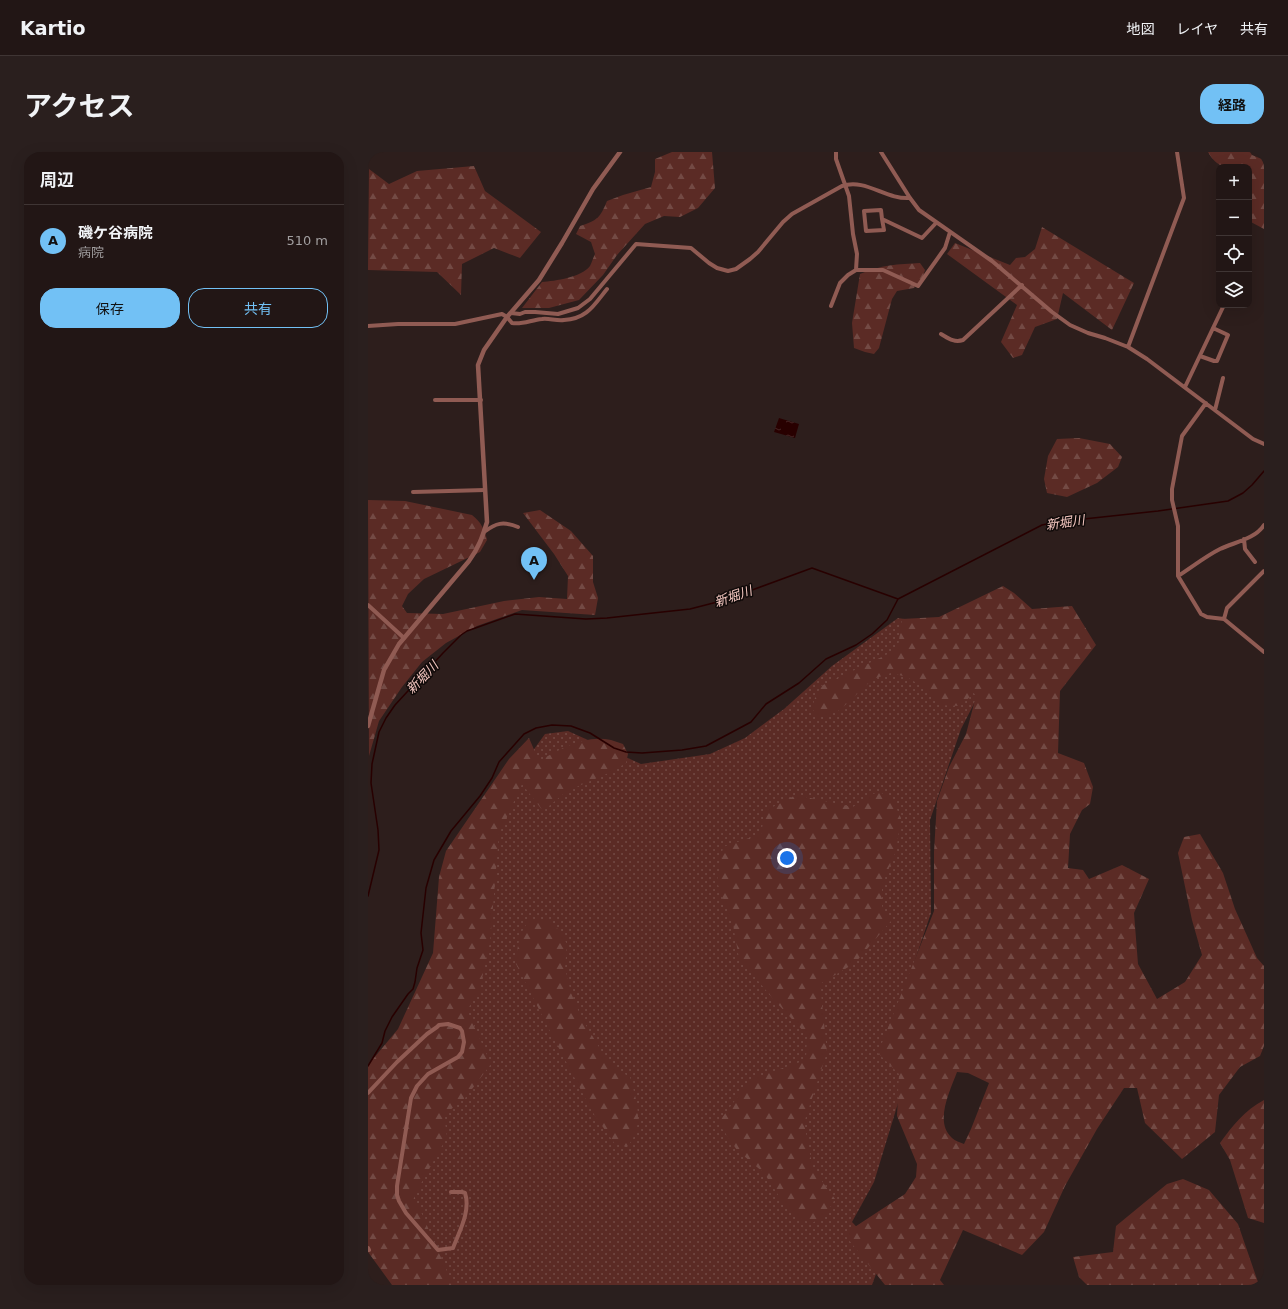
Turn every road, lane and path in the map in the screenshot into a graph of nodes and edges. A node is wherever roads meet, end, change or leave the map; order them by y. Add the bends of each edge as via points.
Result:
1 (620, 152) edge
2 (836, 152) edge
3 (881, 152) edge
4 (1177, 152) edge
5 (845, 185) junction
6 (910, 198) junction
7 (882, 219) junction
8 (936, 223) junction
9 (950, 232) junction
10 (856, 270) junction
11 (1022, 285) junction
12 (607, 288) dead end
13 (831, 306) dead end
14 (1223, 308) edge
15 (511, 313) junction
16 (507, 317) junction
17 (368, 326) edge
18 (1213, 328) junction
19 (941, 334) dead end
20 (1128, 347) junction
21 (1200, 356) junction
22 (1223, 378) dead end
23 (1185, 387) junction
24 (435, 400) dead end
25 (481, 400) junction
26 (1206, 403) junction
27 (1215, 410) junction
28 (1264, 444) edge
29 (485, 490) junction
30 (413, 492) dead end
31 (1264, 525) edge
32 (518, 527) dead end
33 (484, 532) junction
34 (1244, 539) junction
35 (1255, 562) dead end
36 (1264, 571) edge
37 (1178, 576) junction
38 (368, 605) edge
39 (1224, 619) junction
40 (404, 638) junction
41 (1264, 652) edge
42 (368, 726) edge
43 (368, 1093) edge
44 (451, 1192) dead end

1 - 15 street via 593,189 538,280
2 - 5 street
3 - 6 street
4 - 20 street via 1184,198
5 - 6 street via 863,185 902,199
5 - 10 street via 849,196 857,254
5 - 15 street via 792,214 782,222 758,252 736,269 728,271 717,268 691,248 636,244 590,299 578,308 558,314
6 - 8 street via 919,210
7 - 7 street via 881,210 864,211 866,231 884,230
7 - 8 street via 922,238
8 - 9 street
9 - 10 street via 945,248 918,286 883,270
9 - 11 street
10 - 13 street via 840,283
11 - 19 street via 963,340 957,342
11 - 20 street via 1070,325
12 - 16 street via 586,314 576,319 546,318 519,324 512,323
14 - 18 street
15 - 16 street
16 - 17 street via 502,314 455,324
16 - 25 street via 484,350 478,365
18 - 21 street
18 - 21 street via 1228,335 1217,361
20 - 23 street
21 - 23 street
22 - 27 street
23 - 26 street
24 - 25 street
25 - 29 street
26 - 27 street
26 - 37 street via 1182,436 1172,489 1178,526
27 - 28 street
29 - 30 street
29 - 33 street via 487,522
31 - 34 street via 1261,530
32 - 33 street via 500,523
33 - 40 street via 478,550
34 - 35 street via 1245,549
34 - 37 street via 1220,549
36 - 39 street via 1227,608
37 - 39 street via 1201,614
38 - 40 street
39 - 41 street
40 - 42 street via 384,670
43 - 44 street via 397,1062 439,1025 448,1024 460,1028 464,1046 458,1057 428,1074 414,1090 397,1186 399,1201 406,1213 438,1250 454,1248 466,1211 465,1194

